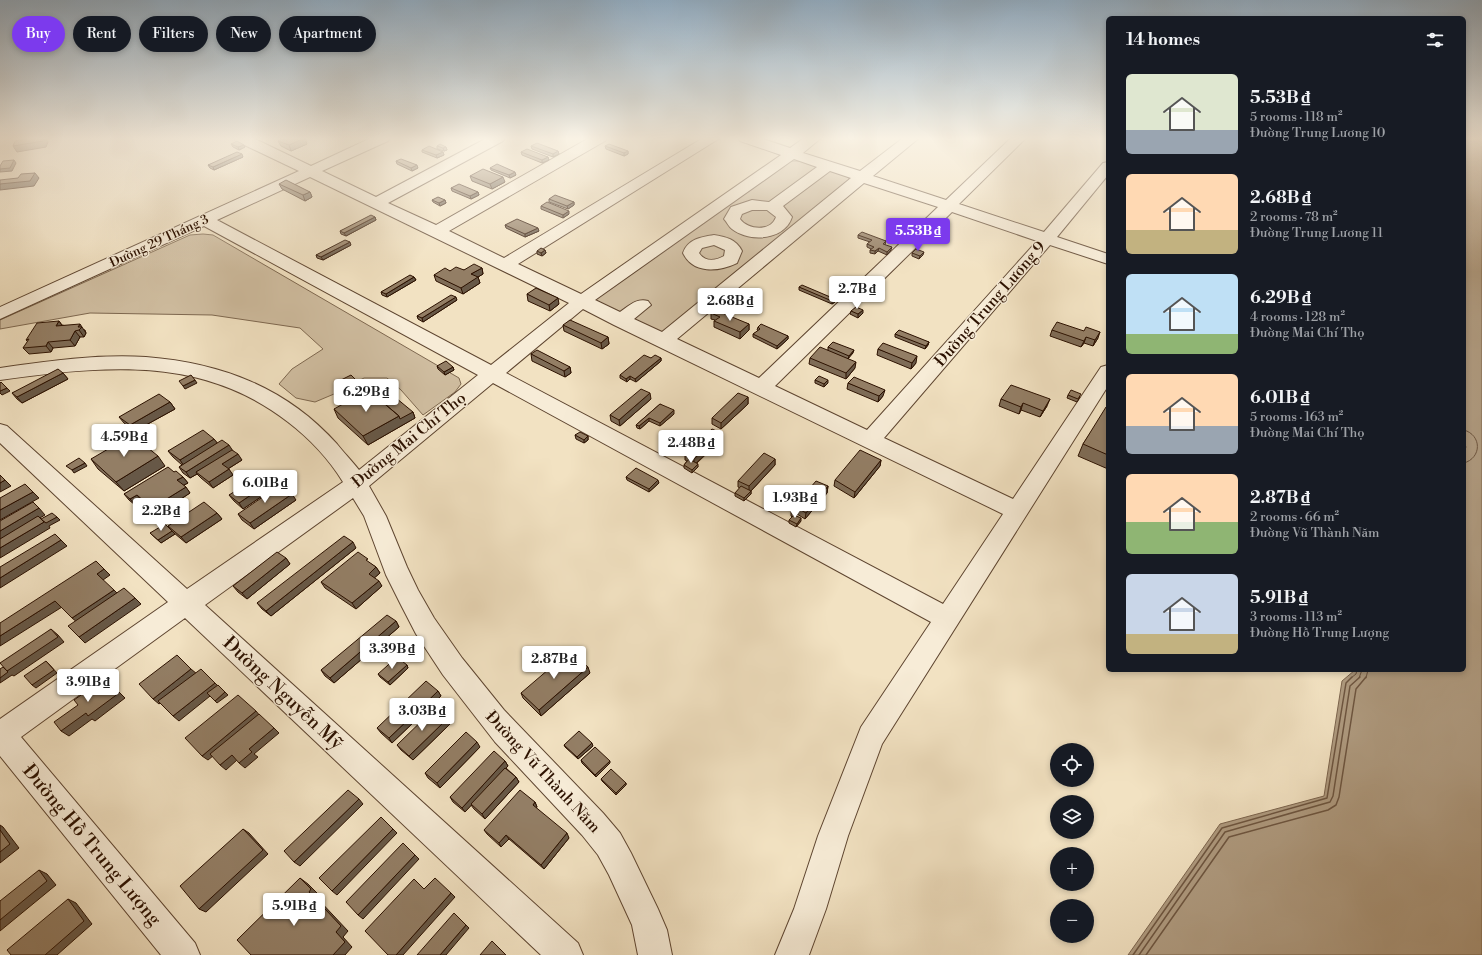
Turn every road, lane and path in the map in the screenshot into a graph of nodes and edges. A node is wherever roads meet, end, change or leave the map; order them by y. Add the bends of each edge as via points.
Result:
1 (271, 183) edge
2 (277, 183) edge
3 (332, 183) edge
4 (414, 183) edge
5 (522, 183) edge
6 (640, 183) edge
7 (751, 183) edge
8 (805, 183) edge
9 (856, 183) edge
10 (876, 183) edge
11 (973, 183) edge
12 (1094, 183) edge
13 (376, 203) junction
14 (949, 206) junction
15 (772, 207) junction
16 (205, 220) junction
17 (742, 230) junction
18 (436, 232) junction
19 (1047, 239) junction
20 (1106, 258) edge
21 (504, 265) junction
22 (693, 266) dead end
23 (36, 281) dead end
24 (581, 302) junction
25 (642, 305) dead end
26 (0, 314) edge
27 (620, 321) junction
28 (663, 341) junction
29 (1106, 373) edge
30 (0, 374) edge
31 (491, 374) junction
32 (761, 388) junction
33 (0, 431) edge
34 (870, 440) junction
35 (356, 484) junction
36 (1018, 510) junction
37 (186, 604) junction
38 (948, 618) junction
39 (0, 735) edge
40 (183, 955) edge
41 (566, 955) edge
42 (655, 955) edge
43 (792, 955) edge

1 - 23 street, Đường 29 Tháng 3
2 - 16 street, Đường 29 Tháng 3
3 - 13 street
4 - 13 street
5 - 18 street
6 - 21 street
7 - 24 street, Đường Mai Chí Thọ
8 - 15 street
9 - 28 street
10 - 14 street
11 - 14 street
12 - 19 street, Đường Trung Lương 9
13 - 18 street
14 - 19 street
14 - 32 street
15 - 17 street via 752,205 735,212 732,220
15 - 17 street via 784,217 782,225 764,232
16 - 26 street, Đường 29 Tháng 3
16 - 31 street
17 - 22 street via 726,243 734,249 731,259 716,264
18 - 21 street
19 - 20 street
19 - 34 street, Đường Trung Lương 9
21 - 24 street
24 - 27 street
24 - 31 street, Đường Mai Chí Thọ
25 - 27 street
27 - 28 street
28 - 32 street
29 - 36 street
30 - 35 street, Đường Vũ Thành Năm via 76,364 140,363 190,368 216,376 264,394 298,417 327,445
31 - 35 street, Đường Mai Chí Thọ
31 - 38 street
32 - 34 street
33 - 37 street, Đường Nguyễn Mỹ
34 - 36 street
35 - 37 street, Đường Mai Chí Thọ
35 - 42 street, Đường Vũ Thành Năm via 375,516 401,582 455,672 489,716 608,843 649,926
36 - 38 street
37 - 39 street, Đường Mai Chí Thọ
37 - 41 street, Đường Nguyễn Mỹ
38 - 43 street via 871,737
39 - 40 street, Đường Hồ Trung Lượng

